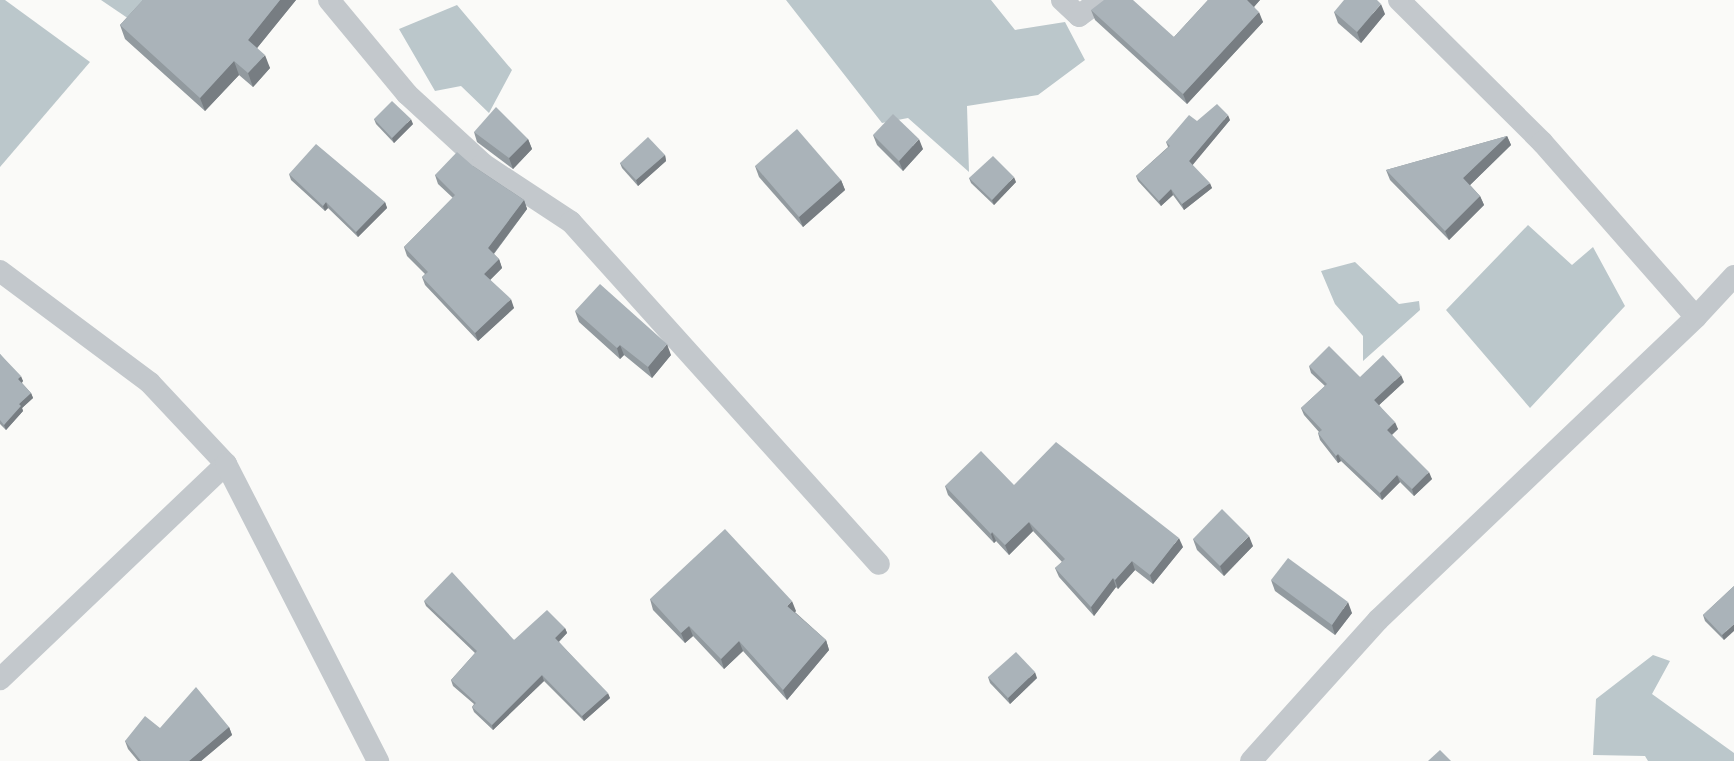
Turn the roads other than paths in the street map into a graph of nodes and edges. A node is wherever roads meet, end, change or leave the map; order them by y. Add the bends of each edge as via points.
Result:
1 (329, 0) edge
2 (1062, 0) edge
3 (1100, 0) edge
4 (1399, 0) edge
5 (0, 271) edge
6 (1734, 276) edge
7 (1696, 317) junction
8 (226, 464) junction
9 (879, 564) dead end
10 (0, 679) edge
11 (378, 761) edge
12 (1251, 761) edge

1 - 9 street via 407,94 483,164 571,222
2 - 3 street via 1079,16
4 - 7 street via 1542,142
5 - 8 street via 150,383
6 - 7 street
7 - 12 street via 1378,620
8 - 10 street
8 - 11 street

